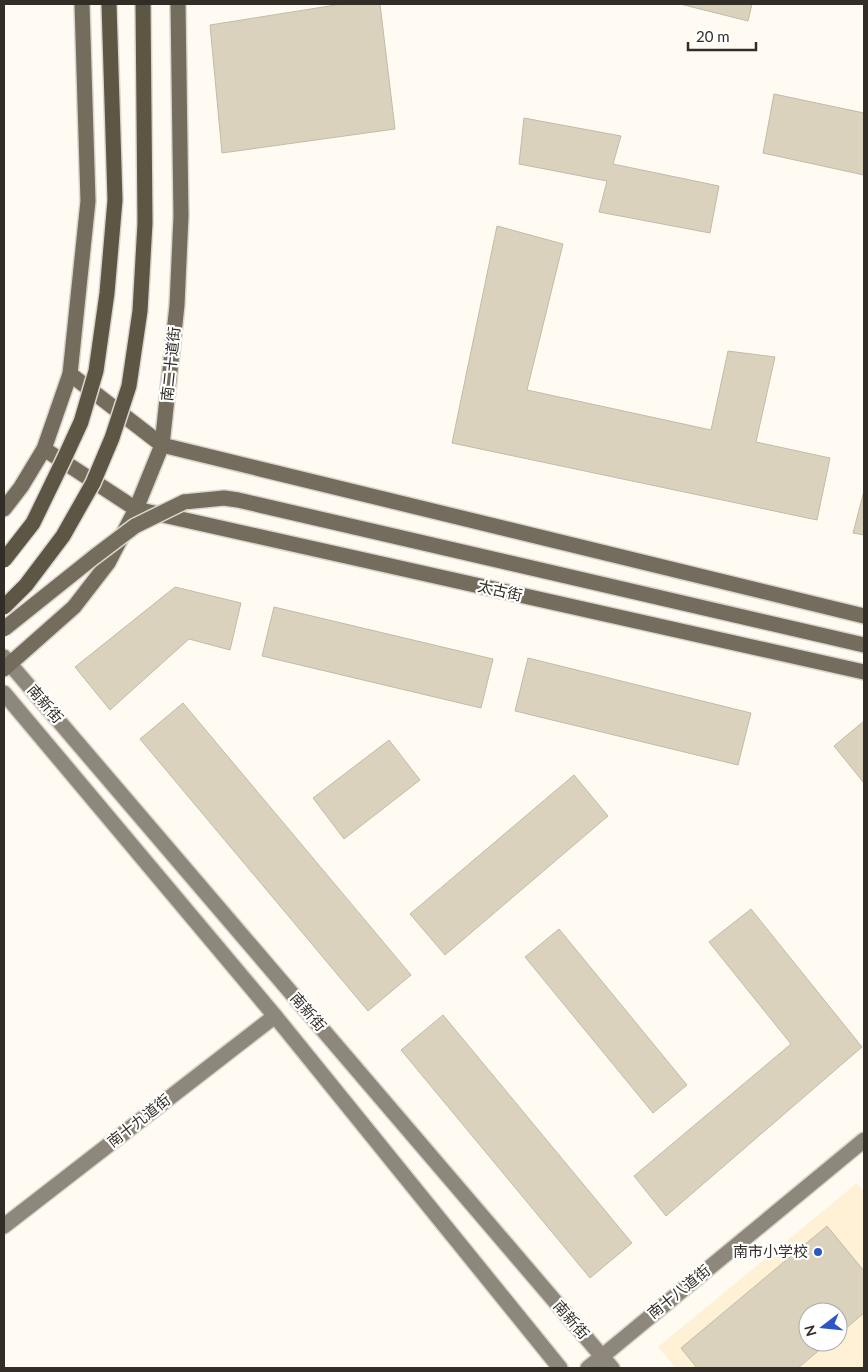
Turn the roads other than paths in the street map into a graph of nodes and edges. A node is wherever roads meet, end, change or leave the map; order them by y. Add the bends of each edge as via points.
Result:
1 (82, 4) edge
2 (109, 4) edge
3 (143, 4) edge
4 (178, 4) edge
5 (70, 374) junction
6 (162, 446) junction
7 (44, 449) junction
8 (4, 509) edge
9 (136, 509) junction
10 (4, 560) edge
11 (4, 607) edge
12 (864, 616) edge
13 (4, 629) edge
14 (864, 645) edge
15 (6, 663) edge
16 (864, 672) edge
17 (4, 693) edge
18 (275, 1016) junction
19 (864, 1140) edge
20 (4, 1226) edge
21 (602, 1356) junction
22 (560, 1368) edge
23 (588, 1368) edge
24 (612, 1368) edge

1 - 5 main road via 88,202
2 - 10 highway, bridge via 115,200 96,371 81,422 36,515
3 - 11 highway, bridge via 144,224 140,311 129,386 93,483 63,536 26,585
4 - 6 main road, 南二十道街 via 180,216 177,305
5 - 6 main road
5 - 7 main road
6 - 9 main road, 南二十道街
6 - 12 main road
7 - 8 main road
7 - 9 main road
9 - 15 main road, 南二十道街 via 108,563 74,608
9 - 16 main road, 太古街
13 - 14 main road, 太古街, bridge via 135,526 184,502 224,498
15 - 21 main road, 南新街
17 - 18 main road, 南新街
18 - 20 main road, 南十九道街
18 - 22 main road, 南新街
19 - 21 main road, 南十八道街
21 - 23 main road, 南十八道街
21 - 24 main road, 南新街

